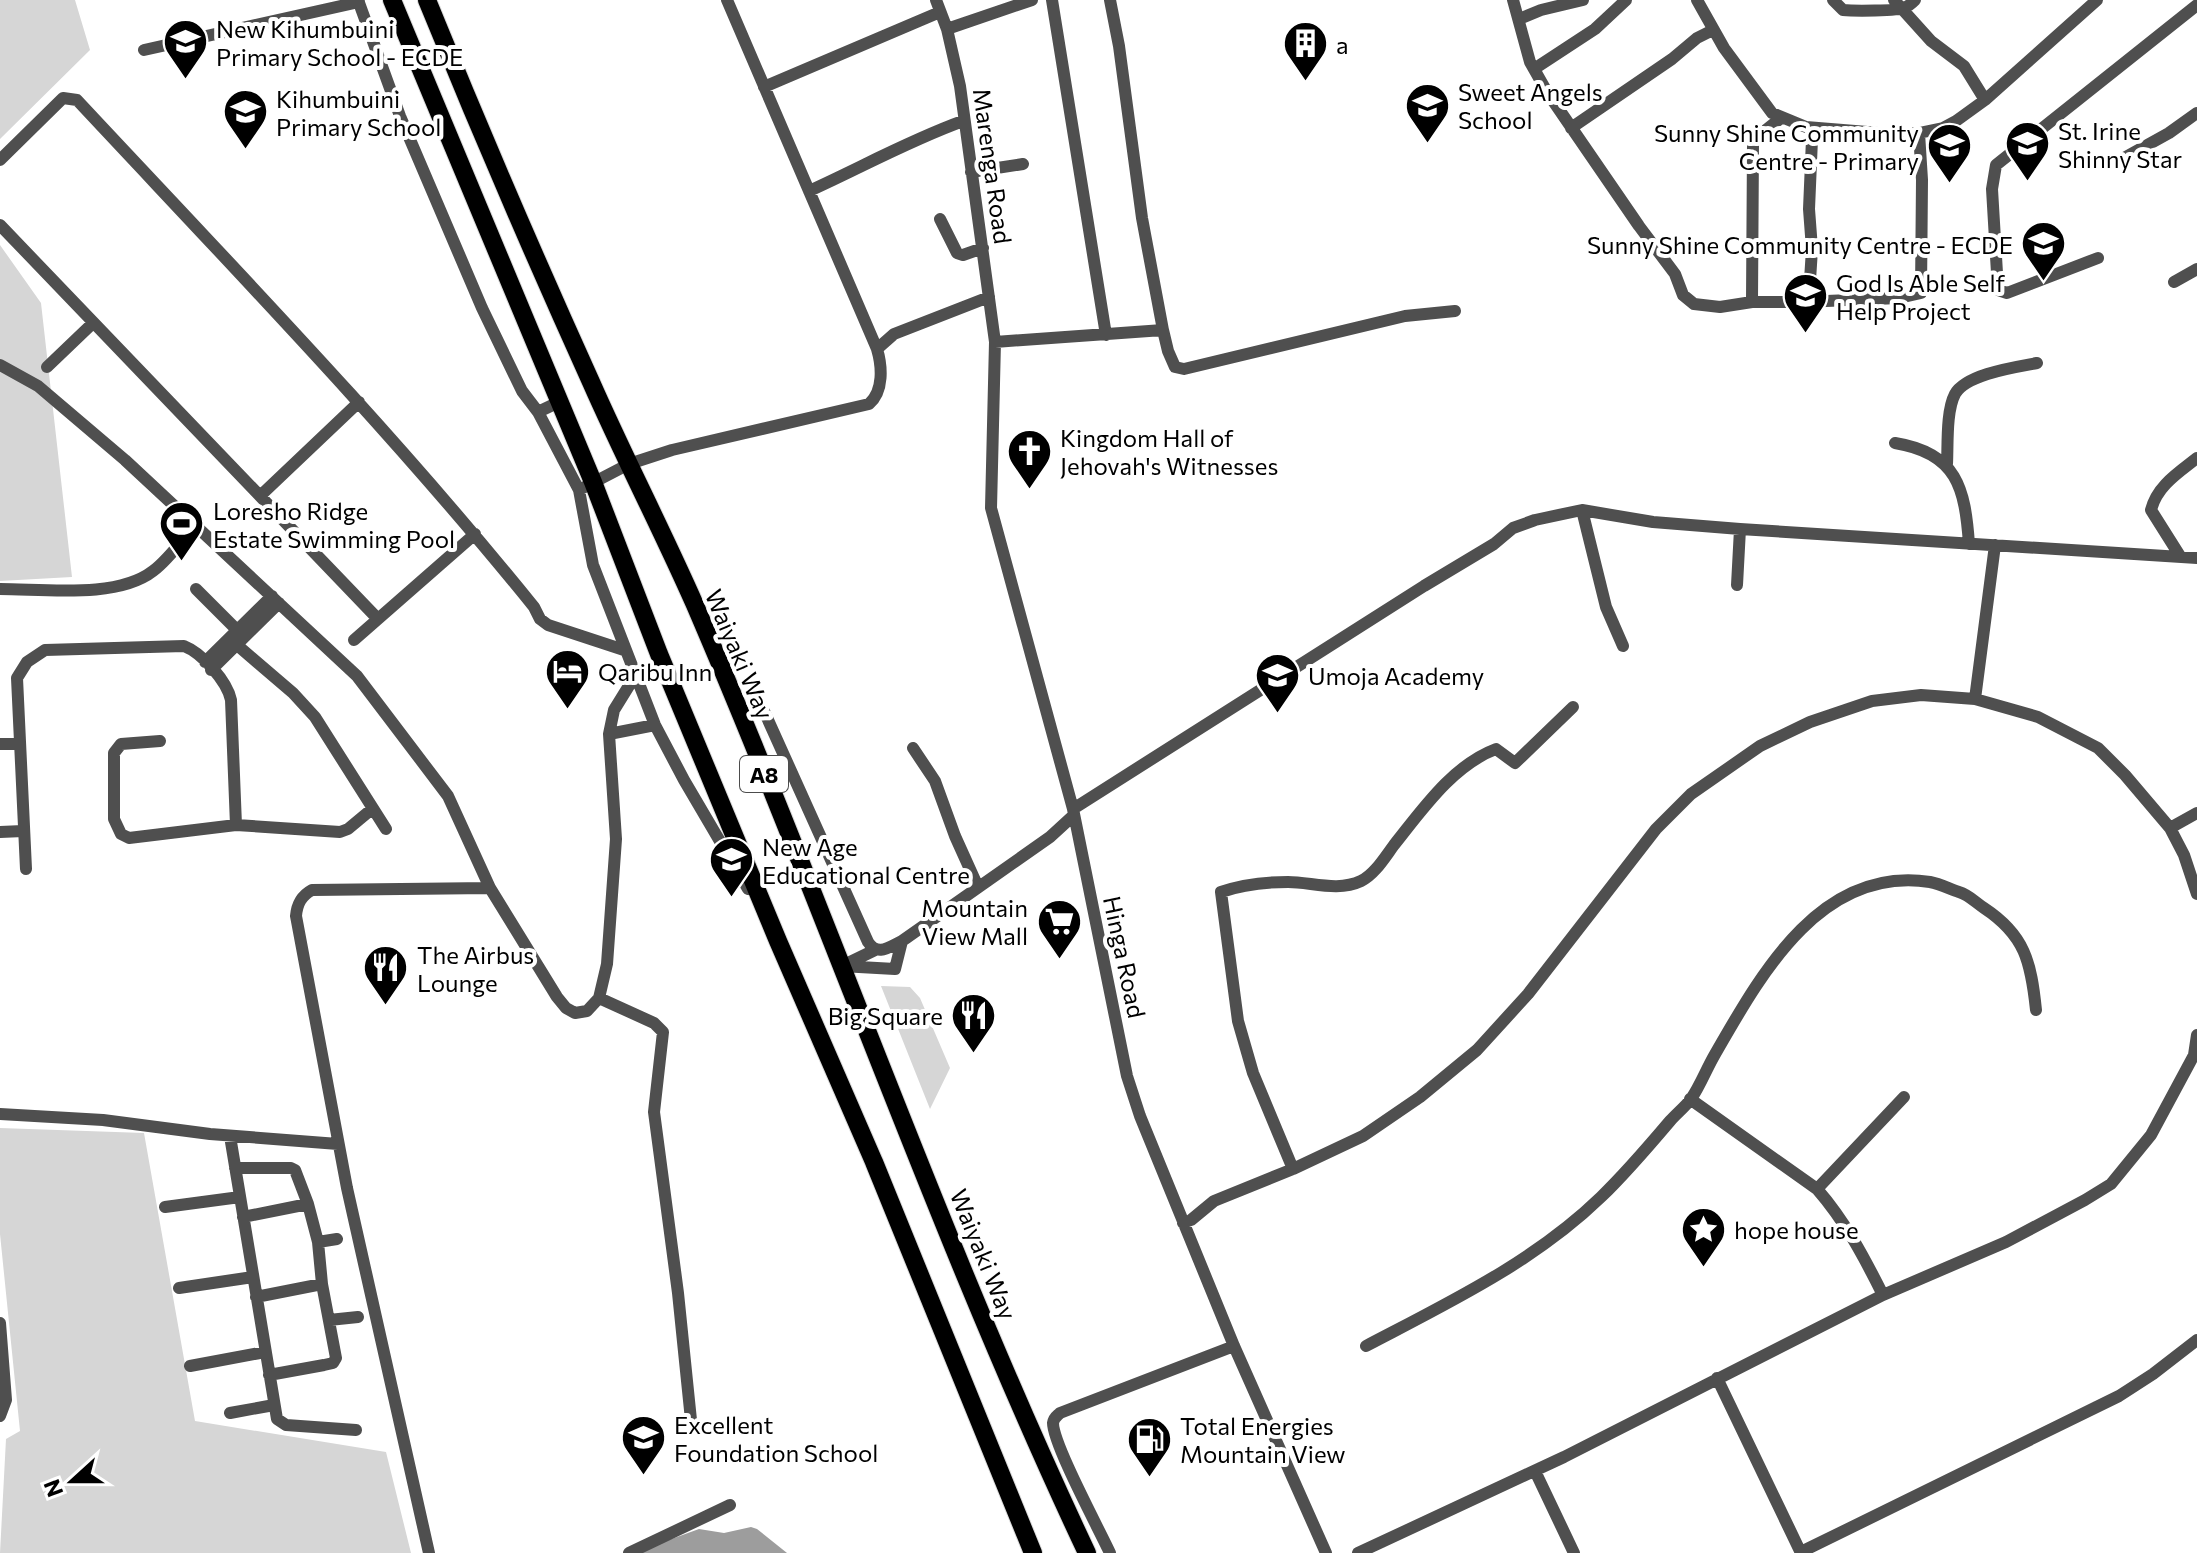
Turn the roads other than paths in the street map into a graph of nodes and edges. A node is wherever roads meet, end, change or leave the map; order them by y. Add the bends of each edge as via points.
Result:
1 (392, 0) edge
2 (427, 0) edge
3 (727, 0) edge
4 (1032, 0) edge
5 (1052, 0) edge
6 (1110, 0) edge
7 (1513, 0) edge
8 (1583, 0) edge
9 (1626, 0) edge
10 (1697, 0) edge
11 (1833, 0) edge
12 (1915, 0) edge
13 (2097, 0) edge
14 (358, 1) edge
15 (1898, 5) edge
16 (2197, 5) edge
17 (938, 6) edge
18 (1519, 19) junction
19 (947, 29) junction
20 (1713, 30) junction
21 (144, 50) dead end
22 (1534, 69) junction
23 (764, 87) junction
24 (1985, 100) junction
25 (2197, 113) edge
26 (1781, 118) junction
27 (963, 121) junction
28 (481, 127) junction
29 (1571, 128) junction
30 (1821, 129) junction
31 (1919, 133) junction
32 (450, 140) junction
33 (0, 160) edge
34 (2115, 163) dead end
35 (1023, 164) dead end
36 (971, 172) junction
37 (809, 191) junction
38 (940, 219) dead end
39 (0, 225) edge
40 (983, 248) junction
41 (2098, 258) dead end
42 (2197, 269) edge
43 (2174, 282) dead end
44 (989, 297) junction
45 (1752, 302) junction
46 (1802, 302) junction
47 (1455, 311) dead end
48 (93, 323) junction
49 (1163, 330) junction
50 (1106, 335) junction
51 (995, 342) junction
52 (877, 349) junction
53 (2037, 363) dead end
54 (0, 365) edge
55 (47, 367) dead end
56 (359, 402) junction
57 (559, 402) junction
58 (538, 412) junction
59 (1895, 443) dead end
60 (2197, 458) edge
61 (629, 464) junction
62 (1947, 464) junction
63 (586, 486) junction
64 (260, 496) junction
65 (1582, 510) junction
66 (195, 525) junction
67 (1740, 529) junction
68 (475, 534) junction
69 (1969, 544) junction
70 (1995, 545) junction
71 (2180, 556) junction
72 (2197, 558) edge
73 (1737, 585) dead end
74 (0, 589) edge
75 (196, 589) dead end
76 (276, 600) junction
77 (377, 618) junction
78 (237, 630) junction
79 (354, 640) dead end
80 (237, 645) junction
81 (1623, 646) dead end
82 (624, 650) junction
83 (208, 666) junction
84 (635, 676) junction
85 (755, 691) dead end
86 (1975, 699) junction
87 (1573, 707) dead end
88 (655, 725) junction
89 (609, 734) junction
90 (160, 741) dead end
91 (0, 744) edge
92 (20, 744) junction
93 (913, 748) dead end
94 (372, 809) junction
95 (1073, 812) junction
96 (2197, 813) edge
97 (236, 825) junction
98 (2170, 828) junction
99 (386, 829) dead end
100 (23, 831) junction
101 (0, 832) edge
102 (26, 869) dead end
103 (978, 887) junction
104 (490, 888) junction
105 (2197, 894) edge
106 (778, 941) junction
107 (902, 941) junction
108 (875, 950) junction
109 (841, 966) junction
110 (599, 998) junction
111 (2036, 1010) dead end
112 (2197, 1035) edge
113 (1904, 1097) dead end
114 (1690, 1099) junction
115 (0, 1114) edge
116 (230, 1136) junction
117 (338, 1144) junction
118 (235, 1168) junction
119 (1293, 1169) junction
120 (1817, 1189) junction
121 (240, 1197) junction
122 (308, 1204) junction
123 (165, 1207) dead end
124 (243, 1217) junction
125 (1183, 1223) junction
126 (337, 1239) dead end
127 (318, 1242) junction
128 (253, 1277) junction
129 (322, 1284) junction
130 (179, 1288) dead end
131 (1883, 1295) junction
132 (256, 1297) junction
133 (358, 1317) dead end
134 (329, 1320) junction
135 (0, 1323) edge
136 (2197, 1340) edge
137 (1234, 1346) junction
138 (1366, 1346) dead end
139 (265, 1352) junction
140 (190, 1366) dead end
141 (269, 1375) junction
142 (1717, 1378) junction
143 (274, 1405) junction
144 (230, 1413) dead end
145 (0, 1416) edge
146 (691, 1420) dead end
147 (356, 1430) dead end
148 (1061, 1450) junction
149 (1042, 1458) junction
150 (1535, 1471) junction
151 (730, 1505) dead end
152 (1801, 1552) edge
153 (429, 1553) edge
154 (629, 1553) edge
155 (1033, 1553) edge
156 (1087, 1553) edge
157 (1110, 1553) edge
158 (1326, 1553) edge
159 (1358, 1553) edge
160 (1574, 1553) edge

1 - 32 highway, A8
2 - 28 highway, Waiyaki Way / A8
3 - 23 street
4 - 19 street
5 - 50 street
6 - 49 street
7 - 18 street
8 - 18 street
9 - 22 street via 1595,29
10 - 20 street
11 - 15 street via 1843,10
12 - 15 street
13 - 24 street
14 - 21 street
14 - 58 street via 400,116 482,308 522,391
15 - 24 street via 1931,41 1964,66
16 - 41 street via 1996,165 1992,189 1998,290 2007,293
17 - 19 street, Marenga Road
17 - 23 street
18 - 22 street
19 - 27 street, Marenga Road
20 - 26 street via 1763,104
20 - 29 street
22 - 29 street
23 - 37 street
24 - 31 street via 1943,128
25 - 34 street
26 - 30 street
26 - 45 street via 1753,144
27 - 36 street, Marenga Road
27 - 37 street
28 - 32 highway
28 - 61 highway, Waiyaki Way / A8
29 - 45 street via 1675,274 1683,295 1694,304 1720,307
30 - 31 street
30 - 46 street via 1812,139 1810,288
31 - 46 street via 1921,293
32 - 57 highway, A8
33 - 56 street via 63,98 77,100
35 - 36 street
36 - 40 street, Marenga Road
37 - 52 street
38 - 40 street via 957,253
39 - 48 street
40 - 44 street, Marenga Road
42 - 43 street
44 - 51 street, Marenga Road
44 - 52 street via 894,334
45 - 46 street
47 - 49 street via 1405,316 1184,369 1175,367
48 - 55 street
48 - 64 street
49 - 50 street
50 - 51 street
51 - 95 street, Hinga Road via 991,508
52 - 61 street via 879,391 869,404
53 - 62 street via 1992,372 1955,394
54 - 66 street via 38,386
56 - 64 street
56 - 68 street
57 - 58 street
57 - 63 highway, A8
58 - 63 street
59 - 62 street
60 - 71 street via 2160,490 2151,510
61 - 63 street
61 - 109 highway, Waiyaki Way / A8 via 700,618
62 - 69 street via 1962,495
63 - 82 street via 590,556
63 - 106 highway, A8
64 - 77 street
65 - 67 street
65 - 81 street via 1606,607
65 - 95 street via 1513,528
66 - 74 street via 156,570 126,585
66 - 76 street
67 - 69 street
67 - 73 street
68 - 77 street
68 - 82 street via 540,619
69 - 70 street
70 - 71 street
70 - 86 street
71 - 72 street
75 - 78 street
76 - 78 street
76 - 80 street
76 - 104 street via 357,676 448,796
77 - 79 street
78 - 83 street
80 - 83 street
80 - 94 street via 315,717
82 - 84 street
83 - 92 street via 184,646 39,653 17,678
83 - 97 street via 231,700
84 - 88 street
84 - 89 street via 614,710
85 - 108 street
86 - 98 street via 2038,717 2098,748
86 - 119 street via 1921,695 1872,701 1810,722 1729,766 1656,829 1528,994 1477,1050 1363,1136
87 - 119 street via 1515,763 1496,749 1466,766 1362,881 1342,886 1288,882 1221,892 1238,1021 1253,1073
88 - 89 street
88 - 106 street
89 - 110 street via 616,839 607,964
90 - 97 street via 121,744 114,753 114,819 121,834 129,838
91 - 92 street
92 - 100 street
93 - 103 street via 935,781
94 - 97 street via 340,832
94 - 99 street
95 - 103 street via 1050,837
95 - 125 street, Hinga Road via 1127,1076
96 - 98 street
98 - 105 street
100 - 101 street
100 - 102 street
103 - 107 street
104 - 110 street via 566,1008 581,1013
104 - 117 street via 312,890 300,900 296,916
106 - 155 highway, A8
107 - 108 street
107 - 109 street via 895,969
108 - 109 street
109 - 149 highway, Waiyaki Way / A8
110 - 146 street via 663,1032 654,1112
111 - 114 street via 2025,954 1998,915 1968,895 1931,882 1877,884 1825,909 1783,947
112 - 131 street via 2194,1055 2151,1135 2111,1184 2006,1242
113 - 120 street
114 - 120 street
114 - 138 street via 1599,1199 1553,1238 1468,1292
115 - 116 street
116 - 117 street
116 - 118 street
117 - 153 street
118 - 121 street
118 - 122 street via 291,1168
119 - 125 street via 1214,1201
120 - 131 street via 1861,1251
121 - 123 street
121 - 124 street
122 - 124 street
122 - 127 street
124 - 128 street
125 - 137 street, Hinga Road
126 - 127 street
127 - 129 street
128 - 130 street
128 - 132 street
129 - 132 street
129 - 134 street
131 - 142 street
132 - 139 street
133 - 134 street
134 - 141 street via 333,1363
135 - 145 street via 6,1400
136 - 152 street via 2119,1396
137 - 148 street via 1060,1413 1053,1423
137 - 158 street, Hinga Road
139 - 140 street
139 - 141 street
141 - 143 street
142 - 150 street
142 - 152 street
143 - 144 street
143 - 147 street via 281,1424
148 - 149 street
148 - 157 street
149 - 156 highway, Waiyaki Way / A8
150 - 159 street
150 - 160 street
151 - 154 street

